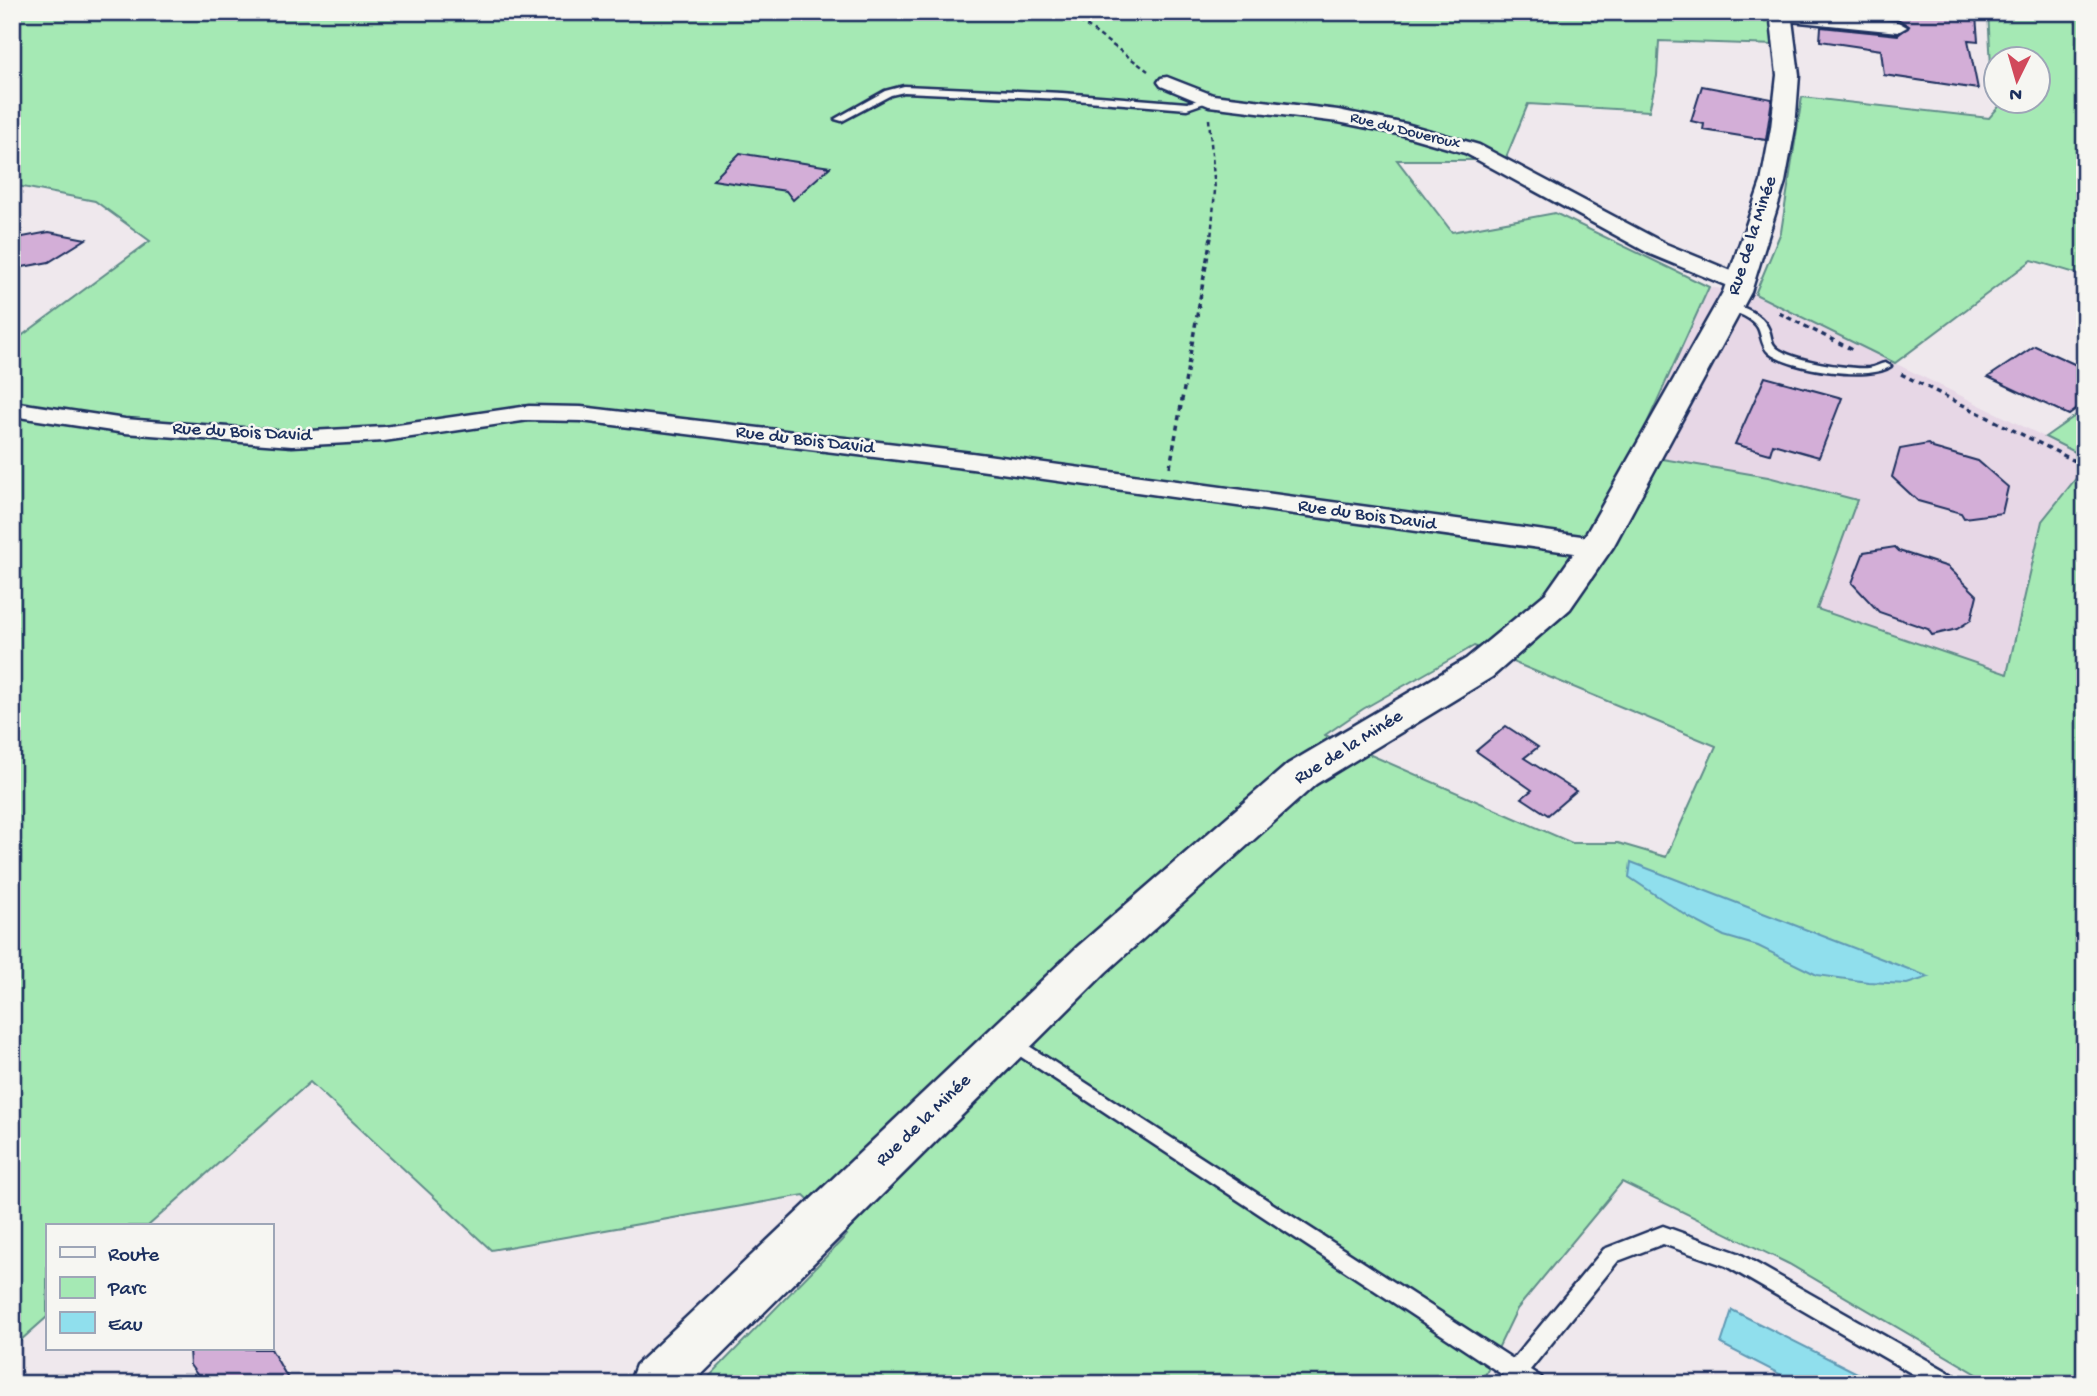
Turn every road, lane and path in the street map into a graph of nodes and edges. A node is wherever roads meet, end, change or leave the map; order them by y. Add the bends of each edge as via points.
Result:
1 (1067, 12) edge
2 (1780, 14) edge
3 (1898, 27) dead end
4 (1167, 82) joint
5 (1213, 100) junction
6 (839, 118) dead end
7 (1735, 293) junction
8 (1885, 366) junction
9 (12, 409) edge
10 (2085, 466) edge
11 (1166, 488) junction
12 (1596, 547) junction
13 (1008, 1039) junction
14 (1513, 1377) edge
15 (655, 1384) edge
16 (1534, 1384) edge
17 (1950, 1384) edge

1 - 4 path
2 - 3 street
2 - 7 street, Rue de la Minée via 1788,75 1783,128 1770,194
4 - 5 street, Rue du Doueroux
5 - 6 lane via 1187,106 904,89
5 - 7 street, Rue du Doueroux via 1338,116 1472,149
5 - 11 path via 1209,110 1215,190 1210,256
7 - 8 path
7 - 8 lane via 1761,325 1774,352 1824,367 1871,371
7 - 12 street, Rue de la Minée
8 - 10 path
9 - 11 street, Rue du Bois David via 125,426 292,439 384,434 529,413 581,414
11 - 12 street, Rue du Bois David
12 - 13 street, Rue de la Minée via 1558,601 1479,668 1302,774
13 - 14 lane
13 - 15 street, Rue de la Minée
14 - 16 lane
14 - 17 lane via 1611,1255 1663,1235 1731,1259

